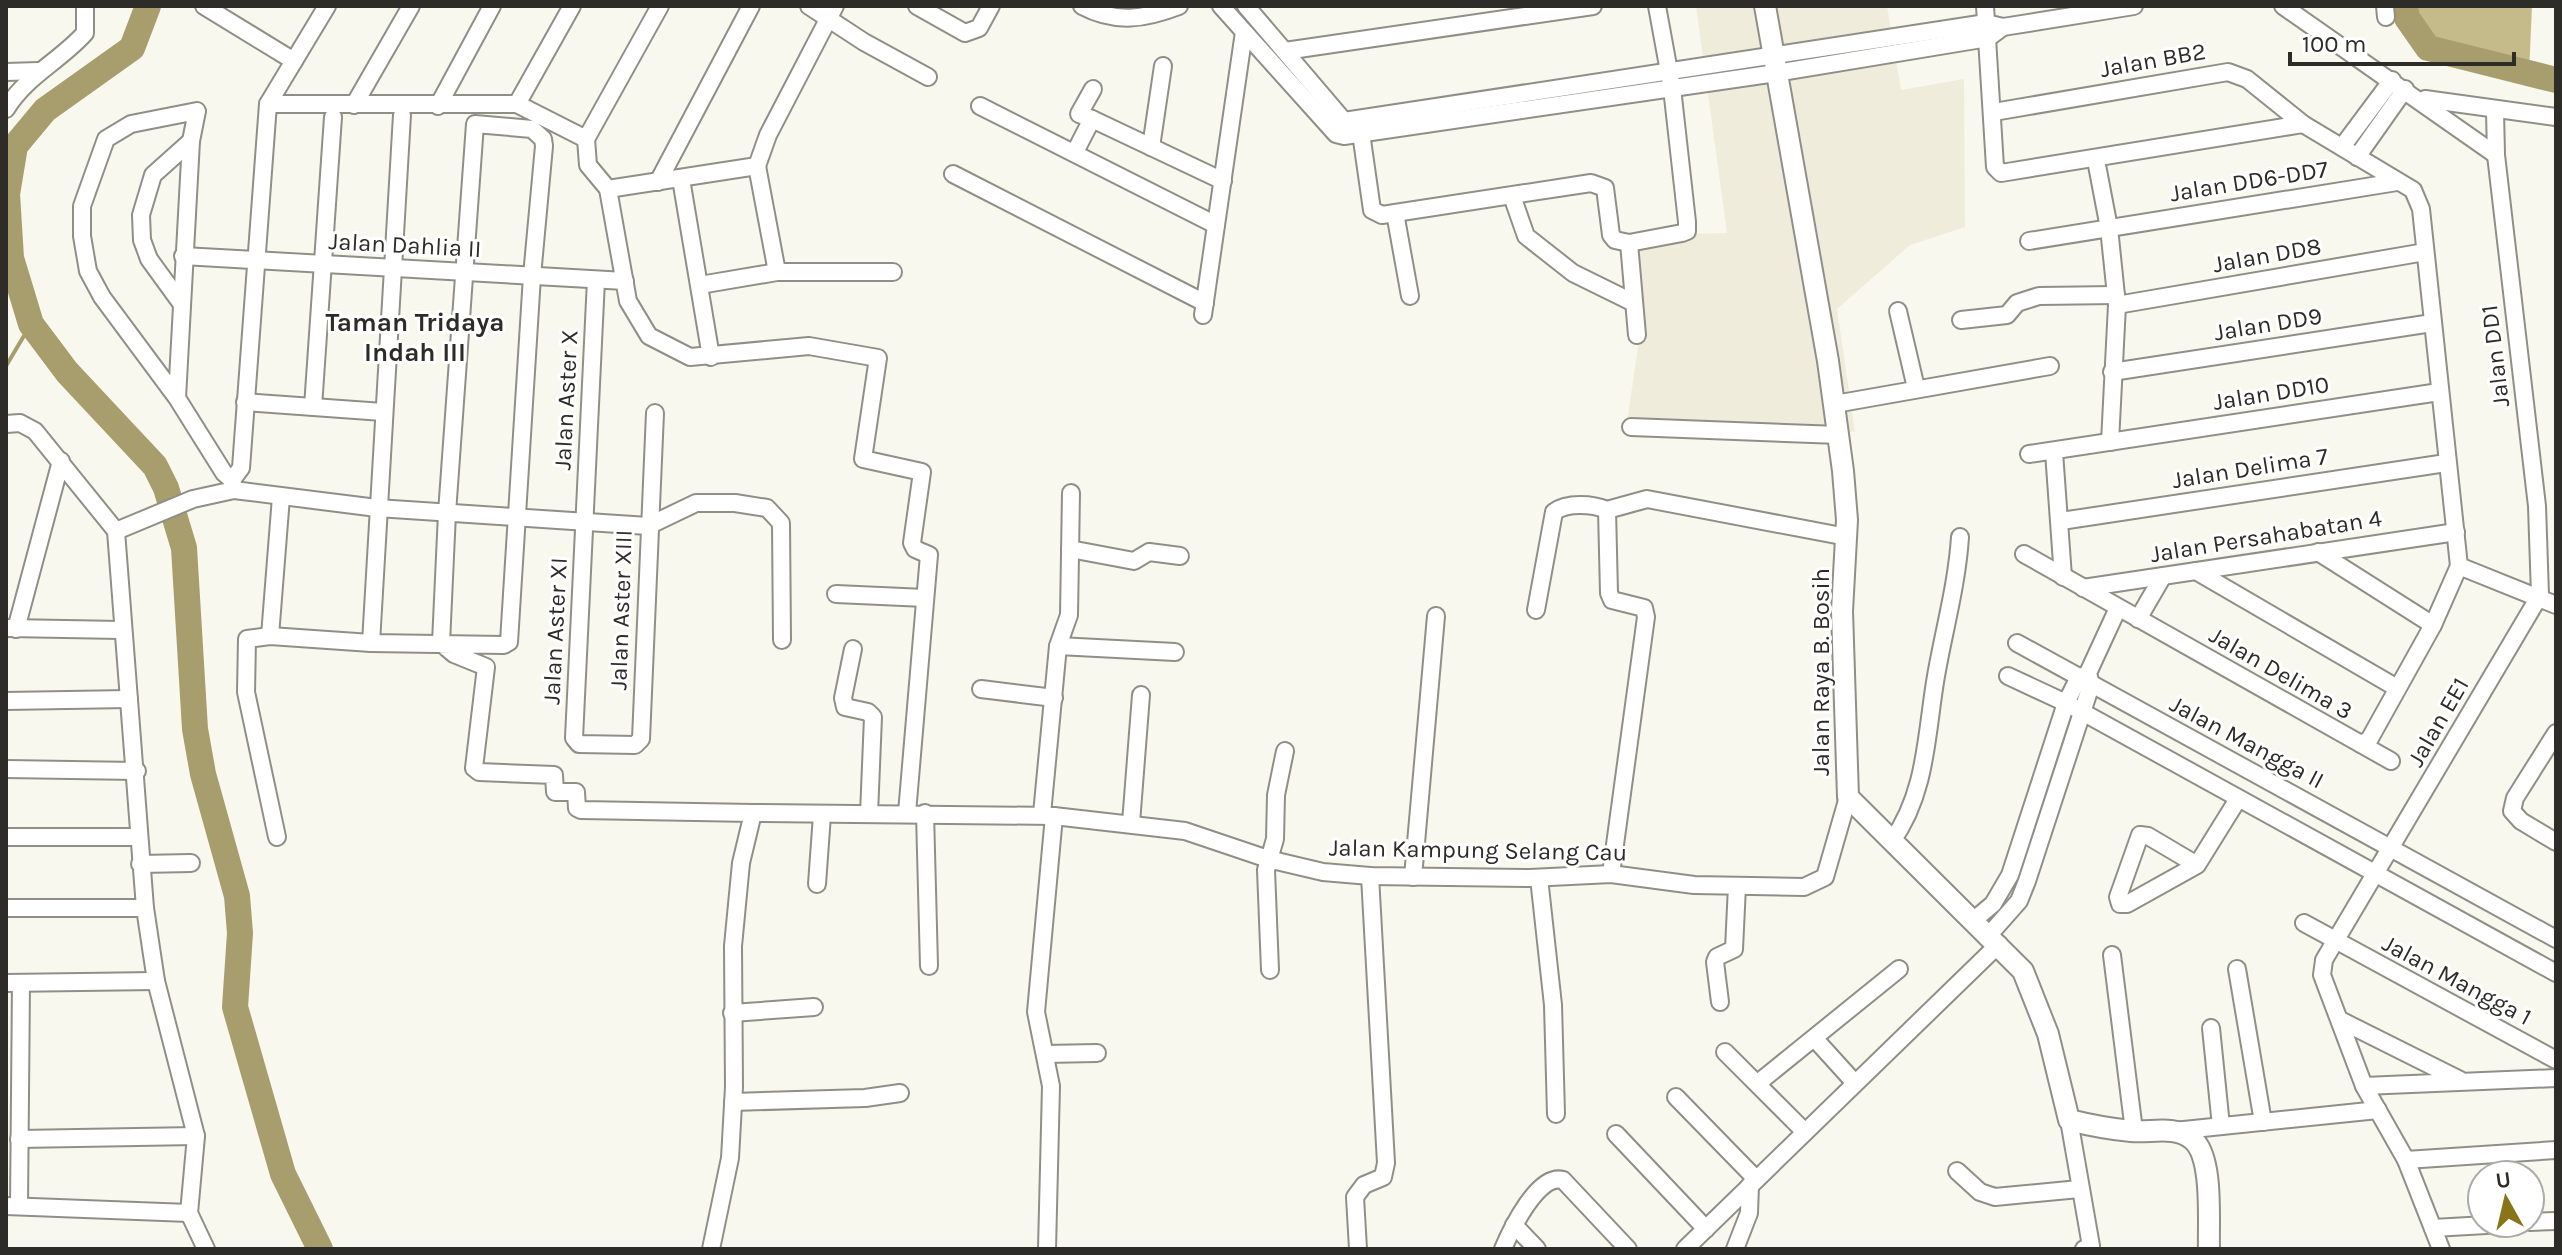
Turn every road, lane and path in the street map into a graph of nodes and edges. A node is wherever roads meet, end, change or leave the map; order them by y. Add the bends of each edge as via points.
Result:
1 (85, 6) edge
2 (204, 6) edge
3 (327, 6) edge
4 (411, 6) edge
5 (492, 6) edge
6 (572, 6) edge
7 (660, 6) edge
8 (751, 6) edge
9 (809, 6) edge
10 (917, 6) edge
11 (991, 6) edge
12 (1082, 6) edge
13 (1105, 6) edge
14 (1151, 6) edge
15 (1179, 6) edge
16 (1221, 6) edge
17 (1246, 6) edge
18 (1593, 6) edge
19 (1657, 6) edge
20 (1765, 6) edge
21 (1985, 6) edge
22 (2134, 6) edge
23 (2283, 6) edge
24 (832, 12) edge
25 (1992, 29) junction
26 (1244, 32) junction
27 (1285, 51) junction
28 (294, 61) junction
29 (1774, 65) junction
30 (1163, 66) dead end
31 (39, 71) junction
32 (6, 72) edge
33 (928, 77) dead end
34 (1670, 80) junction
35 (1093, 89) dead end
36 (2405, 89) junction
37 (268, 104) junction
38 (517, 104) junction
39 (354, 105) junction
40 (438, 106) junction
41 (980, 106) dead end
42 (6, 109) edge
43 (2495, 111) junction
44 (1994, 112) junction
45 (402, 115) dead end
46 (333, 117) dead end
47 (2556, 117) edge
48 (1092, 119) junction
49 (2303, 124) junction
50 (1360, 128) junction
51 (586, 139) junction
52 (191, 141) junction
53 (1151, 147) junction
54 (2342, 147) junction
55 (1075, 152) junction
56 (2496, 155) junction
57 (2357, 157) junction
58 (2096, 160) junction
59 (757, 166) junction
60 (953, 174) dead end
61 (681, 179) junction
62 (1223, 181) junction
63 (658, 182) junction
64 (2397, 182) junction
65 (608, 189) junction
66 (1512, 196) junction
67 (1395, 213) junction
68 (1216, 225) junction
69 (2109, 228) junction
70 (2029, 241) dead end
71 (1629, 243) junction
72 (2425, 252) junction
73 (183, 256) junction
74 (255, 260) junction
75 (324, 264) junction
76 (391, 268) junction
77 (465, 272) junction
78 (777, 272) junction
79 (893, 272) dead end
80 (532, 276) junction
81 (596, 280) junction
82 (625, 281) junction
83 (700, 285) junction
84 (1410, 296) dead end
85 (2116, 300) junction
86 (181, 303) junction
87 (1634, 303) junction
88 (1898, 311) dead end
89 (1961, 320) dead end
90 (2432, 323) junction
91 (1637, 335) dead end
92 (711, 357) junction
93 (2050, 366) dead end
94 (2112, 372) junction
95 (1916, 388) junction
96 (2439, 392) junction
97 (177, 398) junction
98 (245, 402) junction
99 (1835, 404) junction
100 (313, 407) junction
101 (383, 412) junction
102 (655, 413) dead end
103 (6, 424) edge
104 (1631, 427) dead end
105 (1839, 435) junction
106 (2110, 442) junction
107 (2054, 452) junction
108 (2029, 454) dead end
109 (61, 461) junction
110 (2446, 463) junction
111 (233, 485) junction
112 (1071, 493) dead end
113 (281, 497) junction
114 (377, 508) junction
115 (1607, 510) junction
116 (447, 513) junction
117 (518, 518) junction
118 (2061, 521) junction
119 (584, 522) junction
120 (648, 526) junction
121 (116, 531) junction
122 (2456, 532) junction
123 (1847, 537) junction
124 (1960, 537) dead end
125 (1070, 549) junction
126 (2318, 552) junction
127 (2024, 554) dead end
128 (1180, 556) dead end
129 (2459, 566) junction
130 (2196, 571) junction
131 (2163, 576) junction
132 (2063, 577) junction
133 (2083, 588) junction
134 (836, 594) dead end
135 (2540, 595) junction
136 (925, 598) junction
137 (2556, 605) edge
138 (2118, 608) junction
139 (1536, 610) dead end
140 (1436, 616) dead end
141 (2138, 619) junction
142 (2433, 625) junction
143 (11, 628) edge
144 (121, 630) junction
145 (270, 636) junction
146 (782, 640) dead end
147 (371, 643) junction
148 (441, 643) junction
149 (2017, 643) dead end
150 (1058, 646) junction
151 (853, 649) dead end
152 (1175, 652) dead end
153 (2008, 676) dead end
154 (2086, 679) junction
155 (2397, 688) junction
156 (981, 689) dead end
157 (1141, 695) dead end
158 (1054, 698) junction
159 (129, 699) junction
160 (6, 701) edge
161 (2072, 707) junction
162 (2556, 733) edge
163 (575, 742) joint
164 (2361, 744) junction
165 (1285, 751) dead end
166 (2391, 761) dead end
167 (6, 769) edge
168 (137, 771) junction
169 (1848, 797) junction
170 (2238, 799) junction
171 (753, 813) junction
172 (907, 813) junction
173 (925, 813) junction
174 (869, 814) junction
175 (822, 815) junction
176 (1048, 815) junction
177 (1131, 823) junction
178 (6, 837) edge
179 (138, 837) junction
180 (277, 837) dead end
181 (1892, 841) junction
182 (2556, 842) edge
183 (2393, 848) junction
184 (1268, 859) junction
185 (191, 863) dead end
186 (140, 864) junction
187 (2197, 865) junction
188 (2376, 873) junction
189 (1611, 874) junction
190 (1370, 876) junction
191 (1413, 877) junction
192 (1539, 878) junction
193 (817, 884) dead end
194 (1737, 886) junction
195 (6, 908) edge
196 (145, 908) junction
197 (2304, 923) dead end
198 (1987, 933) junction
199 (2556, 939) edge
200 (2336, 942) junction
201 (2112, 955) dead end
202 (929, 966) dead end
203 (1899, 969) dead end
204 (2237, 969) dead end
205 (1270, 970) dead end
206 (2556, 973) edge
207 (156, 981) junction
208 (14, 983) edge
209 (1720, 1002) dead end
210 (814, 1007) dead end
211 (732, 1013) junction
212 (2340, 1020) junction
213 (2211, 1028) dead end
214 (1815, 1039) junction
215 (1725, 1052) dead end
216 (1097, 1053) dead end
217 (1045, 1054) junction
218 (2556, 1060) edge
219 (2556, 1078) edge
220 (1854, 1082) junction
221 (2464, 1082) junction
222 (1758, 1083) junction
223 (2364, 1086) junction
224 (900, 1093) dead end
225 (1676, 1097) dead end
226 (733, 1102) junction
227 (2378, 1110) junction
228 (1556, 1114) dead end
229 (2069, 1120) junction
230 (2263, 1122) junction
231 (2221, 1126) junction
232 (1803, 1130) junction
233 (2134, 1131) junction
234 (2172, 1131) junction
235 (1616, 1134) dead end
236 (196, 1136) junction
237 (19, 1139) junction
238 (2556, 1150) edge
239 (2406, 1160) junction
240 (1957, 1171) dead end
241 (1753, 1182) junction
242 (2079, 1189) junction
243 (12, 1206) edge
244 (189, 1213) junction
245 (1514, 1225) junction
246 (2466, 1226) edge
247 (2433, 1228) junction
248 (1706, 1229) junction
249 (2088, 1248) edge
250 (206, 1249) edge
251 (711, 1249) edge
252 (1047, 1249) edge
253 (1358, 1249) edge
254 (1503, 1249) edge
255 (1537, 1249) edge
256 (1628, 1249) edge
257 (1685, 1249) edge
258 (1735, 1249) edge
259 (2209, 1249) edge
260 (2441, 1249) edge

1 - 31 street via 85,33 66,54
2 - 28 street
3 - 28 street
4 - 39 street
5 - 40 street
6 - 38 street
7 - 51 street
8 - 63 street
9 - 24 street
10 - 11 street via 965,33 979,28
12 - 15 street via 1109,18 1133,19
13 - 14 street
16 - 26 street
17 - 27 street
18 - 27 street
19 - 34 street
20 - 29 main road, Jalan Raya B. Bosih
21 - 25 street
22 - 25 street
23 - 36 street
24 - 33 street via 864,42
24 - 59 street
25 - 29 street
25 - 44 street
26 - 50 street via 1336,134
26 - 62 street
27 - 50 street via 1344,121
28 - 37 street
29 - 34 street
29 - 99 main road, Jalan Raya B. Bosih
30 - 53 street
31 - 32 street
31 - 42 street
34 - 50 street
34 - 71 street via 1687,231
35 - 48 street via 1079,114
36 - 43 street
36 - 54 street
36 - 56 street
36 - 57 street
37 - 39 street
37 - 74 street
38 - 40 street
38 - 51 street
39 - 40 street
41 - 55 street
43 - 47 street
43 - 56 street, Jalan DD1
44 - 49 street, Jalan BB2 via 2228,72 2247,79
44 - 58 street via 1995,167 2001,173
45 - 76 street
46 - 75 street
48 - 53 street
48 - 55 street
49 - 54 street, Jalan BB2
49 - 58 street
50 - 67 street via 1372,210
51 - 65 street via 588,165
52 - 73 street
52 - 86 street via 153,175 141,215 149,259
52 - 97 street via 197,111 131,124 106,139 82,206 88,271
53 - 62 street
54 - 57 street, Jalan BB2
55 - 68 street
56 - 135 street, Jalan DD1 via 2537,506
57 - 64 street, Jalan BB2
58 - 69 street
59 - 61 street
59 - 78 street
60 - 68 street via 1204,309
61 - 63 street
61 - 83 street
62 - 68 street
63 - 65 street
64 - 69 street, Jalan DD6-DD7
64 - 72 street, Jalan BB2 via 2418,197
65 - 82 street
66 - 67 street
66 - 71 street via 1599,183 1605,188 1611,235
66 - 87 street via 1526,236 1573,273
67 - 84 street
69 - 70 street, Jalan DD6-DD7
69 - 85 street
71 - 87 street
72 - 85 street, Jalan DD8
72 - 90 street, Jalan BB2
73 - 74 street, Jalan Dahlia II
73 - 86 street
74 - 75 street, Jalan Dahlia II
74 - 98 street
75 - 76 street, Jalan Dahlia II
75 - 100 street
76 - 77 street, Jalan Dahlia II
76 - 101 street
77 - 80 street, Jalan Dahlia II
77 - 80 street via 475,124 532,129 543,139
77 - 116 street
78 - 79 street
78 - 83 street
80 - 81 street, Jalan Dahlia II
80 - 117 street
81 - 82 street, Jalan Dahlia II
81 - 119 street, Jalan Aster X
82 - 92 street via 628,301 649,336 690,357
83 - 92 street
85 - 89 street, Jalan DD8 via 2039,296 2017,303 2007,315
85 - 94 street
86 - 97 street
87 - 91 street
88 - 95 street
90 - 94 street, Jalan DD9
90 - 96 street, Jalan BB2
92 - 136 street via 809,346 878,358 863,459 922,472 912,543 929,555
93 - 95 street
94 - 106 street
95 - 99 street
96 - 106 street, Jalan DD10
96 - 110 street, Jalan BB2
97 - 111 street
98 - 100 street
98 - 111 street via 241,468
99 - 105 main road, Jalan Raya B. Bosih
100 - 101 street
101 - 114 street
102 - 120 street, Jalan Aster XIII
103 - 109 street via 20,423 35,431
104 - 105 street
105 - 123 main road, Jalan Raya B. Bosih
106 - 107 street, Jalan DD10
107 - 108 street, Jalan DD10
107 - 118 street
109 - 121 street
109 - 143 street
110 - 118 street, Jalan Delima 7
110 - 122 street, Jalan BB2
111 - 113 street
111 - 121 street
112 - 125 street
113 - 114 street
113 - 145 street
114 - 116 street
114 - 147 street
115 - 123 street via 1647,499
115 - 139 street via 1580,506 1554,512
115 - 189 street via 1609,593 1612,600 1644,608 1646,617
116 - 117 street
116 - 148 street
117 - 119 street
117 - 148 street via 508,645
118 - 132 street
119 - 120 street
119 - 163 street, Jalan Aster XI
120 - 146 street via 696,503 735,503 774,512 781,523
120 - 163 street, Jalan Aster XIII via 641,739 635,745
121 - 144 street
122 - 126 street, Jalan Persahabatan 4
122 - 129 street, Jalan BB2
123 - 169 main road, Jalan Raya B. Bosih via 1842,611
124 - 181 street via 1921,782 1907,820
125 - 128 street via 1134,561 1149,552
125 - 150 street via 1069,615
126 - 130 street, Jalan Persahabatan 4
126 - 142 street
127 - 132 street, Jalan Delima 3
129 - 135 street
129 - 142 street, Jalan Delima 3
130 - 131 street, Jalan Persahabatan 4
130 - 155 street
131 - 133 street, Jalan Persahabatan 4
131 - 141 street
132 - 133 street, Jalan Delima 3
133 - 138 street, Jalan Delima 3
134 - 136 street
135 - 137 street
135 - 183 street, Jalan EE1
136 - 172 street
138 - 141 street, Jalan Delima 3
138 - 154 street
140 - 191 street
141 - 164 street, Jalan Delima 3
142 - 155 street, Jalan Delima 3
143 - 144 street
144 - 159 street
145 - 147 street
145 - 180 street via 247,639 246,692
147 - 148 street
148 - 171 street, Jalan Kampung Selang Cau via 486,667 473,762 479,772 554,775 555,792 576,792 581,810
149 - 154 street, Jalan Mangga II
150 - 152 street
150 - 158 street
151 - 174 street via 843,698 845,707 873,717
153 - 161 street
154 - 161 street
154 - 183 street, Jalan Mangga II
155 - 164 street, Jalan Delima 3 via 2369,740
156 - 158 street
157 - 177 street
158 - 176 street
159 - 160 street
159 - 168 street
161 - 170 street
161 - 198 street via 2027,881 2019,901
162 - 182 street via 2512,811
164 - 166 street
165 - 184 street
167 - 168 street
168 - 179 street
169 - 181 main road, Jalan Raya B. Bosih
169 - 194 street, Jalan Kampung Selang Cau via 1825,877 1804,887
170 - 187 street
170 - 188 street
171 - 175 street, Jalan Kampung Selang Cau
171 - 211 street via 741,863
172 - 173 street, Jalan Kampung Selang Cau
172 - 174 street, Jalan Kampung Selang Cau
173 - 176 street, Jalan Kampung Selang Cau
173 - 202 street
174 - 175 street, Jalan Kampung Selang Cau
175 - 193 street
176 - 177 street, Jalan Kampung Selang Cau
176 - 217 street via 1036,1012
177 - 184 street, Jalan Kampung Selang Cau via 1185,831
178 - 179 street
179 - 186 street
181 - 198 main road, Jalan Raya B. Bosih
183 - 188 street, Jalan EE1
183 - 199 street, Jalan Mangga II
184 - 190 street, Jalan Kampung Selang Cau
184 - 205 street
185 - 186 street
186 - 196 street
187 - 187 street via 2127,904 2120,904 2140,835
188 - 200 street, Jalan EE1
188 - 206 street
189 - 192 street, Jalan Kampung Selang Cau
189 - 194 street, Jalan Kampung Selang Cau
190 - 191 street, Jalan Kampung Selang Cau
190 - 253 street via 1386,1163 1383,1177 1364,1185 1355,1197
191 - 192 street, Jalan Kampung Selang Cau
192 - 228 street via 1553,1005
194 - 209 street via 1734,949 1715,962
195 - 196 street
196 - 207 street
197 - 200 street, Jalan Mangga 1
198 - 220 street
198 - 229 main road, Jalan Raya B. Bosih via 2023,971 2035,996
200 - 212 street, Jalan EE1 via 2324,960 2322,975
200 - 218 street, Jalan Mangga 1
201 - 233 street
203 - 214 street
204 - 230 street
207 - 208 street
207 - 236 street
208 - 237 street
210 - 211 street
211 - 226 street
212 - 221 street
212 - 223 street, Jalan EE1
213 - 231 street
214 - 220 street
214 - 222 street
215 - 222 street
216 - 217 street
217 - 252 street via 1051,1086
219 - 221 street
220 - 232 street
221 - 223 street
222 - 232 street
223 - 227 street, Jalan EE1
224 - 226 street
225 - 241 street
226 - 251 street via 730,1158
227 - 230 street
227 - 239 street, Jalan EE1
229 - 233 main road
229 - 242 street
230 - 231 street
231 - 234 street
232 - 241 street
233 - 234 main road
234 - 259 main road via 2192,1139 2200,1150 2208,1184
235 - 248 street
236 - 237 street
236 - 244 street
237 - 243 street
238 - 239 street
239 - 247 street, Jalan EE1
240 - 242 street via 1980,1192 1995,1197
241 - 248 street
241 - 258 street via 1749,1213
242 - 249 street
243 - 244 street
244 - 250 street
245 - 254 street
245 - 255 street
245 - 256 street via 1550,1180 1563,1180
246 - 247 street
247 - 260 street, Jalan EE1
248 - 257 street

